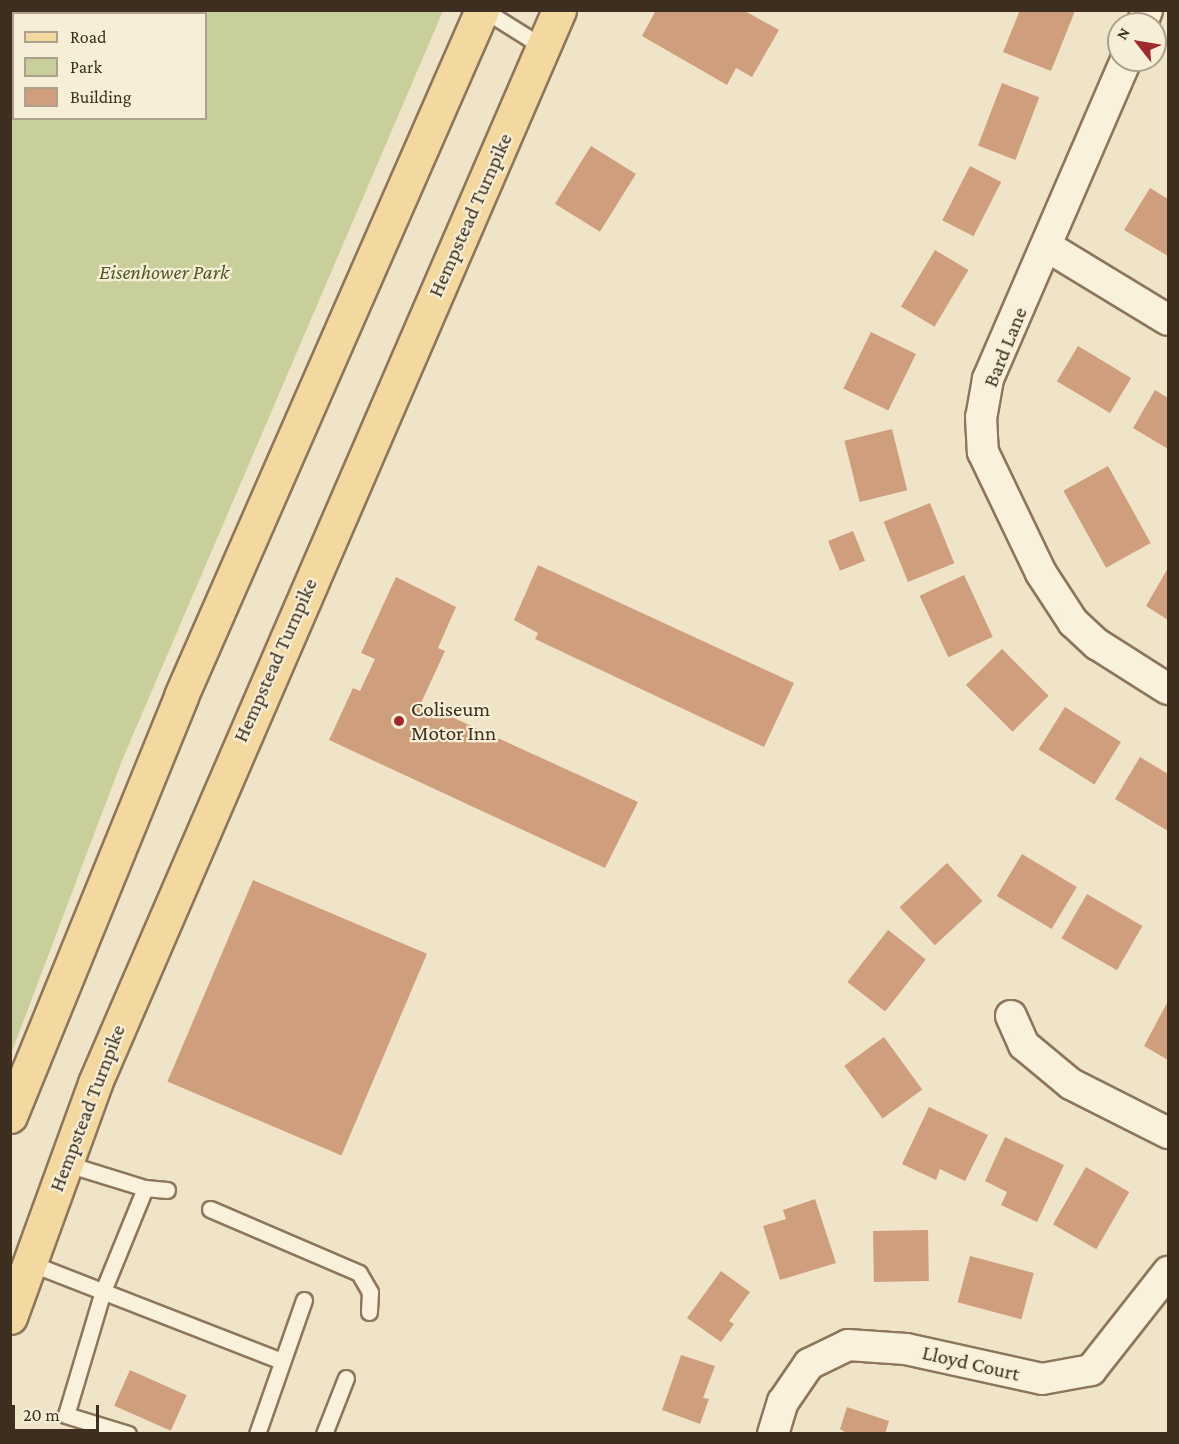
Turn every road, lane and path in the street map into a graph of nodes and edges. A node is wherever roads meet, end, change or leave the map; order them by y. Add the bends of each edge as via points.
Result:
1 (483, 10) edge
2 (559, 10) edge
3 (543, 47) junction
4 (1121, 72) edge
5 (1048, 247) junction
6 (1168, 320) edge
7 (1168, 689) edge
8 (1011, 1016) dead end
9 (10, 1116) edge
10 (1168, 1133) edge
11 (64, 1163) junction
12 (145, 1188) junction
13 (167, 1190) dead end
14 (210, 1209) dead end
15 (30, 1263) junction
16 (1168, 1272) edge
17 (103, 1291) junction
18 (304, 1300) dead end
19 (369, 1312) dead end
20 (10, 1317) edge
21 (282, 1361) junction
22 (346, 1378) dead end
23 (128, 1434) edge
24 (257, 1434) edge
25 (324, 1434) edge
26 (773, 1434) edge

1 - 3 lane
1 - 9 main road via 181,696
2 - 3 main road, Hempstead Turnpike
3 - 11 main road, Hempstead Turnpike via 206,820
4 - 5 street, Bard Lane
5 - 6 street
5 - 7 street, Bard Lane via 988,379 981,417 983,452 1041,573 1073,622 1097,644
8 - 10 street via 1024,1045 1071,1084
11 - 12 lane
11 - 15 main road, Hempstead Turnpike
12 - 13 lane
12 - 17 lane
14 - 19 lane via 359,1274 370,1292
15 - 17 lane
15 - 20 main road, Hempstead Turnpike
16 - 26 street, Lloyd Court via 1091,1370 1042,1378 906,1348 848,1345 809,1364 783,1402
17 - 21 lane
17 - 23 lane via 66,1415
18 - 21 lane
21 - 24 lane
22 - 25 lane

